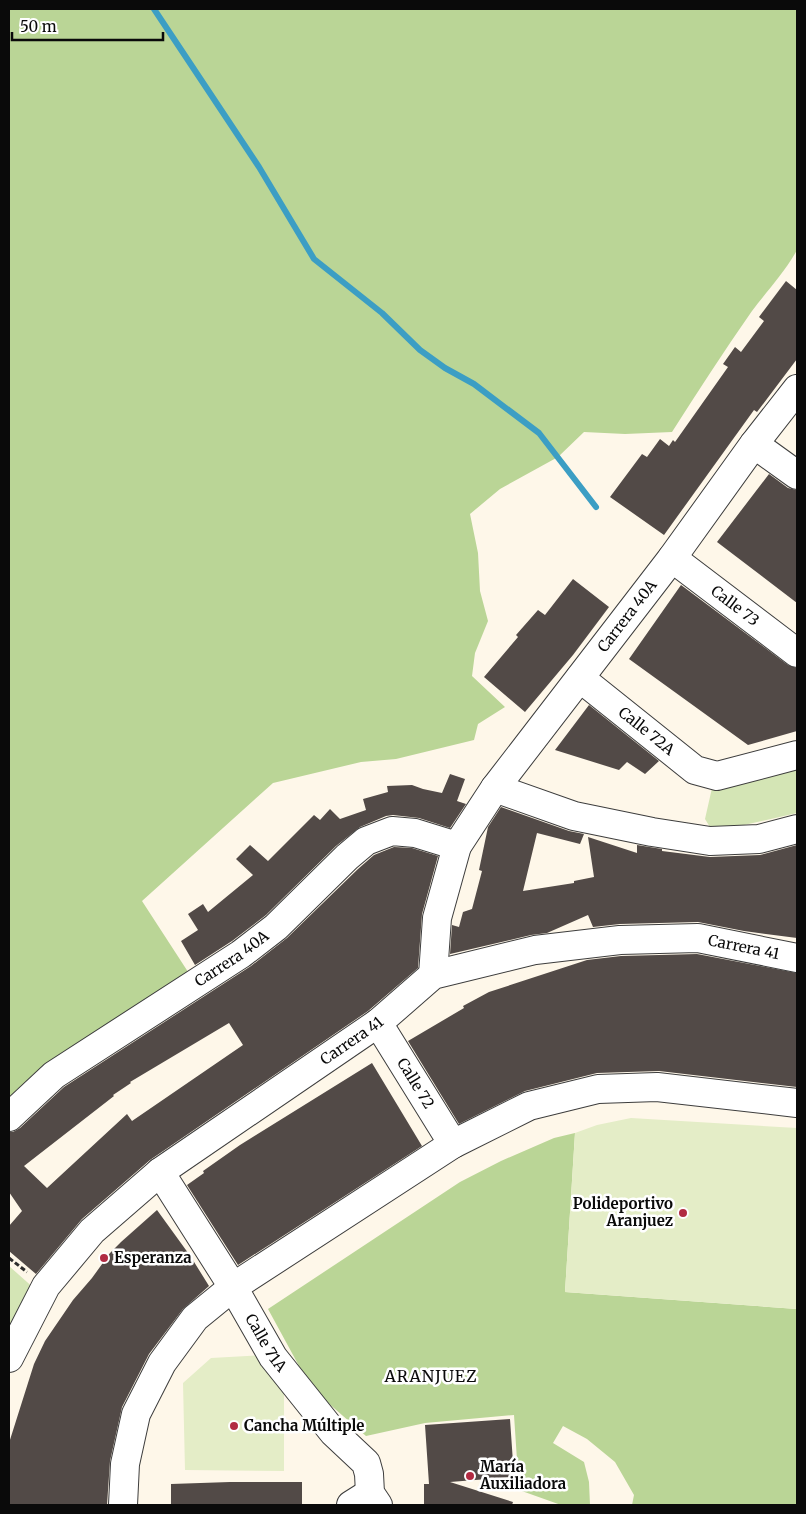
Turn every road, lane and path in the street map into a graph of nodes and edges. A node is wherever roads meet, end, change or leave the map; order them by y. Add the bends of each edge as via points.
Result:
1 (797, 389) edge
2 (754, 444) junction
3 (797, 475) edge
4 (672, 558) junction
5 (797, 653) edge
6 (580, 678) junction
7 (797, 754) edge
8 (495, 788) junction
9 (797, 829) edge
10 (457, 846) junction
11 (797, 958) edge
12 (433, 974) junction
13 (378, 1023) junction
14 (797, 1103) edge
15 (9, 1117) edge
16 (453, 1144) junction
17 (160, 1172) junction
18 (233, 1287) junction
19 (9, 1358) edge
20 (366, 1501) edge
21 (123, 1505) edge

1 - 2 street, Carrera 40A
2 - 3 street
2 - 4 street, Carrera 40A
4 - 5 street, Calle 73
4 - 6 street, Carrera 40A
6 - 7 street, Calle 72A via 695,770 717,776
6 - 8 street, Carrera 40A
8 - 9 street via 574,816 710,841 760,839
8 - 10 street, Carrera 40A
10 - 12 street, Carrera 40A via 437,918
10 - 15 street, Carrera 40A via 392,831 366,841 276,928 54,1076
11 - 12 street, Carrera 41 via 698,938 620,940 535,950
12 - 13 street, Carrera 41
13 - 16 street, Calle 72
13 - 17 street, Carrera 41
14 - 16 street via 657,1087 598,1089 529,1106
16 - 18 street
17 - 18 street, Calle 71A
17 - 19 street, Carrera 41 via 92,1231 46,1286
18 - 20 street, Calle 71A via 273,1357 333,1432 366,1463 369,1474
18 - 21 street via 195,1318 162,1363 136,1414 125,1464

